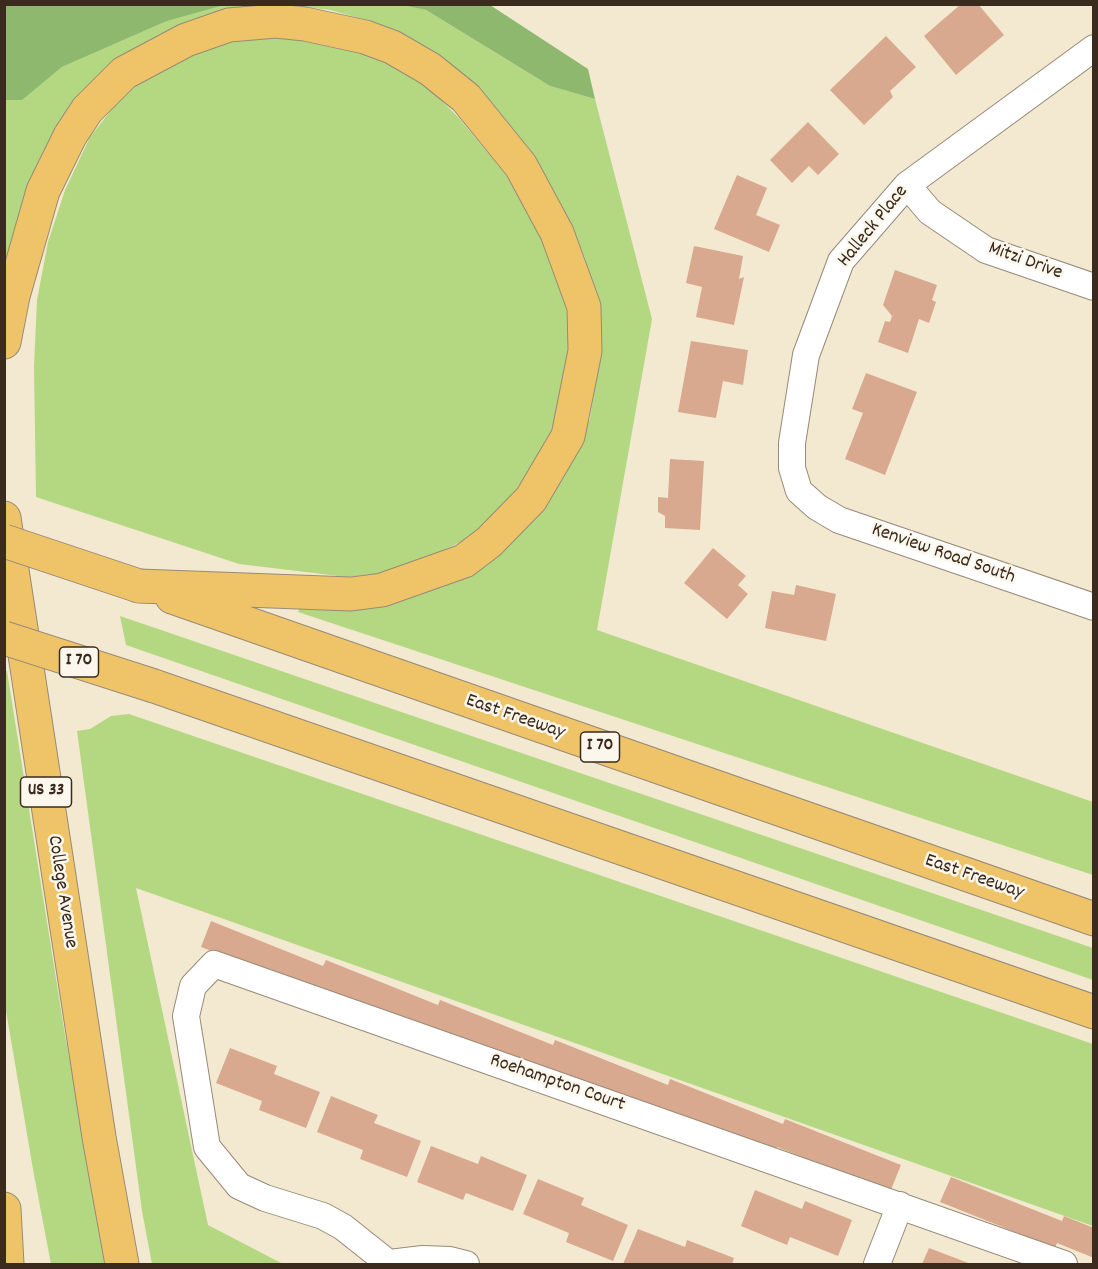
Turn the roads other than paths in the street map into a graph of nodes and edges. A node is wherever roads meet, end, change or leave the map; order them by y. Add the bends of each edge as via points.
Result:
1 (1094, 48) edge
2 (907, 185) junction
3 (1094, 287) edge
4 (4, 342) edge
5 (799, 491) joint
6 (4, 518) edge
7 (4, 541) edge
8 (139, 586) junction
9 (1094, 607) edge
10 (4, 638) edge
11 (1094, 919) edge
12 (1094, 1012) edge
13 (900, 1205) junction
14 (4, 1209) edge
15 (1048, 1262) edge
16 (6, 1264) edge
17 (122, 1264) edge
18 (384, 1264) edge
19 (466, 1264) edge
20 (877, 1264) edge

1 - 2 street, Halleck Place
2 - 3 street, Mitzi Drive via 930,212 986,250
2 - 5 street, Halleck Place via 841,261 806,355 792,443 792,468
4 - 8 main road via 43,191 70,136 87,110 124,73 186,40 229,26 276,21 365,37 392,47 430,69 466,98 521,166 557,233 584,307 585,351 568,436 531,499 489,542 464,561 382,590 351,594
5 - 9 street, Kenview Road South via 839,520
6 - 17 main road, College Avenue / US 33 via 97,1127
7 - 8 main road, East Freeway / I 70, bridge
8 - 11 main road, East Freeway / I 70
10 - 12 main road, I 70, bridge via 154,686
13 - 15 street, Roehampton Court
13 - 18 street, Roehampton Court via 214,964 193,986 186,1016 207,1147 239,1186 323,1216 343,1227
13 - 20 street
14 - 16 main road
18 - 19 street via 423,1259

